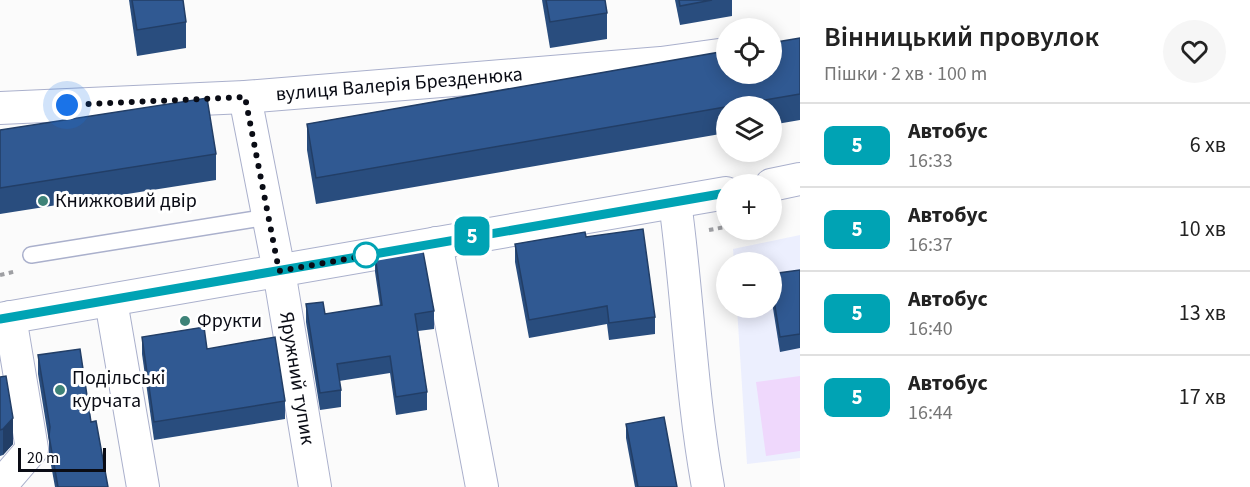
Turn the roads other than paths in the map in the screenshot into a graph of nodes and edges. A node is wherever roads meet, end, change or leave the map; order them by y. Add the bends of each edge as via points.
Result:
1 (716, 55) edge
2 (245, 97) junction
3 (0, 108) edge
4 (800, 179) edge
5 (782, 182) edge
6 (716, 195) edge
7 (675, 202) junction
8 (268, 217) junction
9 (436, 243) junction
10 (28, 262) road end
11 (279, 271) junction
12 (111, 301) junction
13 (5, 318) edge
14 (0, 481) edge
15 (143, 487) edge
16 (315, 487) edge
17 (482, 487) edge
18 (708, 487) edge

1 - 2 street, вулиця Валерія Брезденюка
2 - 3 street, вулиця Валерія Брезденюка
2 - 8 street, Яружний тупик
4 - 5 street
6 - 7 street
7 - 9 street
7 - 18 street
8 - 10 lane
8 - 11 street, Яружний тупик
9 - 11 street
9 - 17 street
11 - 12 street
11 - 16 street, Яружний тупик
12 - 13 street
12 - 15 street
13 - 14 street via 32,449

